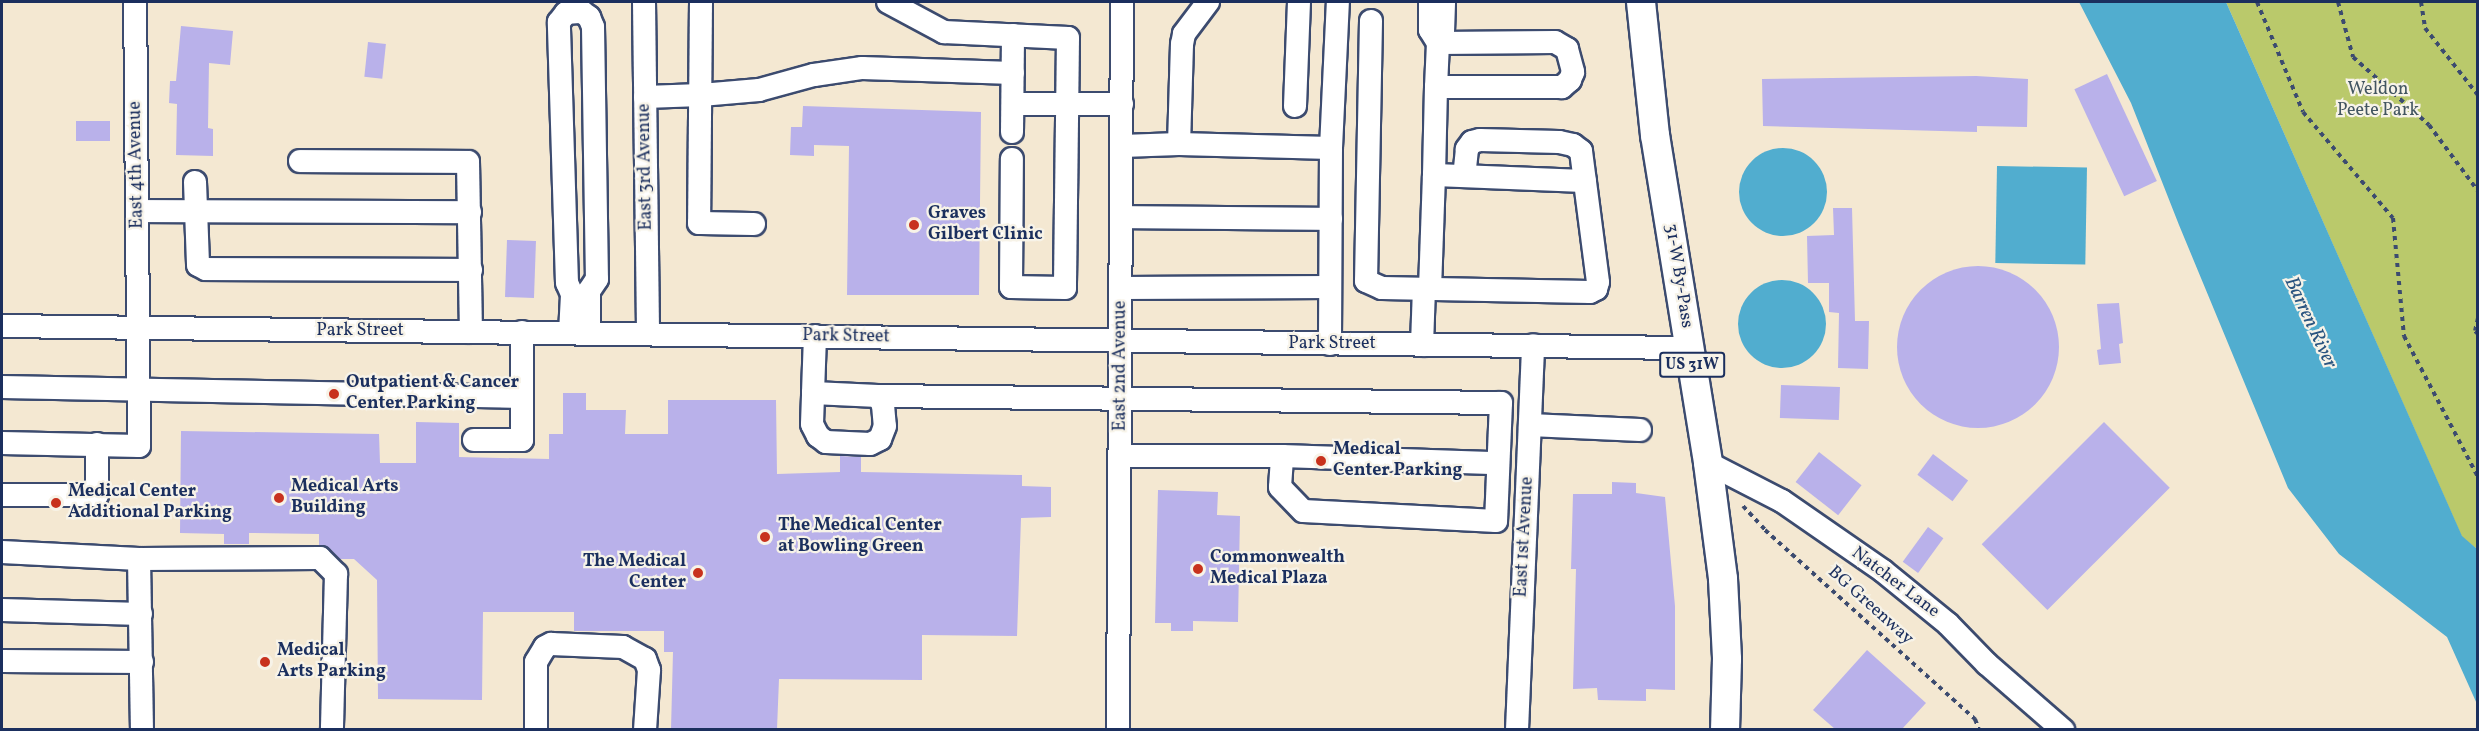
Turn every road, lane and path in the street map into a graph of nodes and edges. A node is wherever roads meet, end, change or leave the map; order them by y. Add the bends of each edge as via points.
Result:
1 (135, 2) edge
2 (644, 2) edge
3 (701, 2) edge
4 (888, 2) edge
5 (1122, 2) edge
6 (1208, 2) edge
7 (1299, 2) edge
8 (1338, 2) edge
9 (1430, 2) edge
10 (1444, 2) edge
11 (1641, 2) edge
12 (2257, 2) edge
13 (2338, 2) edge
14 (2421, 2) edge
15 (1371, 21) dead end
16 (1013, 35) junction
17 (1438, 43) junction
18 (1013, 73) junction
19 (1436, 87) junction
20 (701, 95) junction
21 (2478, 95) edge
22 (645, 97) junction
23 (1068, 103) junction
24 (1013, 104) junction
25 (1122, 104) junction
26 (1295, 106) dead end
27 (1012, 132) dead end
28 (1179, 144) junction
29 (1122, 146) junction
30 (1331, 148) junction
31 (1012, 159) dead end
32 (300, 161) dead end
33 (1434, 175) junction
34 (1464, 176) junction
35 (1585, 181) junction
36 (195, 182) dead end
37 (2478, 191) edge
38 (138, 211) junction
39 (470, 212) junction
40 (194, 213) junction
41 (1122, 217) junction
42 (1330, 219) junction
43 (754, 224) dead end
44 (471, 270) junction
45 (1330, 287) junction
46 (1122, 288) junction
47 (1430, 289) junction
48 (2478, 318) edge
49 (2, 326) edge
50 (139, 329) junction
51 (471, 332) junction
52 (522, 332) junction
53 (580, 333) junction
54 (648, 333) junction
55 (2478, 334) edge
56 (815, 336) junction
57 (1122, 342) junction
58 (1330, 344) junction
59 (1429, 345) junction
60 (1533, 345) junction
61 (1690, 348) junction
62 (2, 387) edge
63 (139, 392) junction
64 (813, 393) junction
65 (878, 396) junction
66 (522, 397) junction
67 (1121, 399) junction
68 (1530, 425) junction
69 (1640, 430) dead end
70 (474, 440) dead end
71 (2, 443) edge
72 (97, 444) junction
73 (1121, 456) junction
74 (1282, 456) junction
75 (1498, 463) junction
76 (1708, 463) junction
77 (2478, 477) edge
78 (2, 495) edge
79 (1741, 503) dead end
80 (2, 552) edge
81 (139, 559) junction
82 (2, 610) edge
83 (141, 614) junction
84 (2, 661) edge
85 (142, 662) junction
86 (142, 729) edge
87 (332, 729) edge
88 (536, 729) edge
89 (645, 729) edge
90 (1118, 729) edge
91 (1517, 729) edge
92 (1725, 729) edge
93 (1979, 729) edge
94 (2063, 729) edge

1 - 38 street, East 4th Avenue
2 - 22 street, East 3rd Avenue
3 - 20 street
4 - 16 street via 944,32
5 - 25 street, East 2nd Avenue
6 - 28 street via 1184,34
7 - 26 street
8 - 30 street
9 - 17 street via 1430,30
10 - 17 street via 1443,32
11 - 61 main road, 31-W By-Pass / US 31W via 1655,135
12 - 77 path via 2303,112 2393,218 2404,336
13 - 37 path via 2353,57 2429,126
14 - 21 path via 2425,28
15 - 47 street via 1366,281 1382,288
16 - 18 street
16 - 23 street via 1068,38
17 - 19 street
17 - 19 street via 1555,42 1567,48 1573,72 1562,87
18 - 20 street via 862,68 814,75 759,90
18 - 24 street
19 - 33 street
20 - 22 street
20 - 43 street via 699,223
22 - 54 street, East 3rd Avenue
23 - 24 street
23 - 25 street
23 - 31 street via 1065,288 1011,287
24 - 27 street
25 - 29 street, East 2nd Avenue
28 - 29 street
28 - 30 street
29 - 41 street, East 2nd Avenue
30 - 42 street
32 - 39 street via 468,162
33 - 34 street
33 - 47 street
34 - 35 street
34 - 35 street via 1467,149 1472,142 1559,142 1581,151
35 - 47 street via 1596,289
36 - 40 street
38 - 40 street
38 - 50 street, East 4th Avenue
39 - 40 street
39 - 44 street
40 - 44 street via 198,265 206,269
41 - 42 street
41 - 46 street, East 2nd Avenue
42 - 45 street
44 - 51 street
45 - 46 street
45 - 58 street
46 - 57 street, East 2nd Avenue
47 - 59 street
48 - 55 path
49 - 50 street, Park Street
50 - 51 street, Park Street
50 - 63 street, East 4th Avenue
51 - 52 street, Park Street
52 - 53 street, Park Street
52 - 66 street
53 - 53 street via 590,291 597,279 593,27 582,12 566,14 559,22 567,283
53 - 54 street, Park Street
54 - 56 street, Park Street
56 - 57 street, Park Street
56 - 64 street
57 - 58 street, Park Street
57 - 67 street, East 2nd Avenue
58 - 59 street, Park Street
59 - 60 street, Park Street
60 - 61 street, Park Street
60 - 68 street, East 1st Avenue
61 - 76 main road, 31-W By-Pass / US 31W
62 - 63 street
63 - 66 street
63 - 72 street, East 4th Avenue via 139,446
64 - 65 street
64 - 65 street via 812,424 826,442 870,444 880,439 885,426 884,405
65 - 67 street
66 - 70 street via 522,440
67 - 73 street, East 2nd Avenue
67 - 75 street via 1501,403
68 - 69 street
68 - 91 street, East 1st Avenue
71 - 72 street
72 - 78 street via 97,495
73 - 74 street
73 - 90 street, East 2nd Avenue via 1128,669
74 - 75 street
74 - 75 street via 1280,487 1303,511 1496,521
76 - 92 main road, 31-W By-Pass / US 31W via 1723,579
76 - 94 street, Natcher Lane via 1782,501 1883,571 1948,624 1987,664
79 - 93 path, BG Greenway via 1765,530 1975,720
80 - 81 street
81 - 83 street
81 - 87 street via 320,558 336,574
82 - 83 street
83 - 85 street
84 - 85 street
85 - 86 street
88 - 89 street via 536,662 551,644 623,647 645,659

